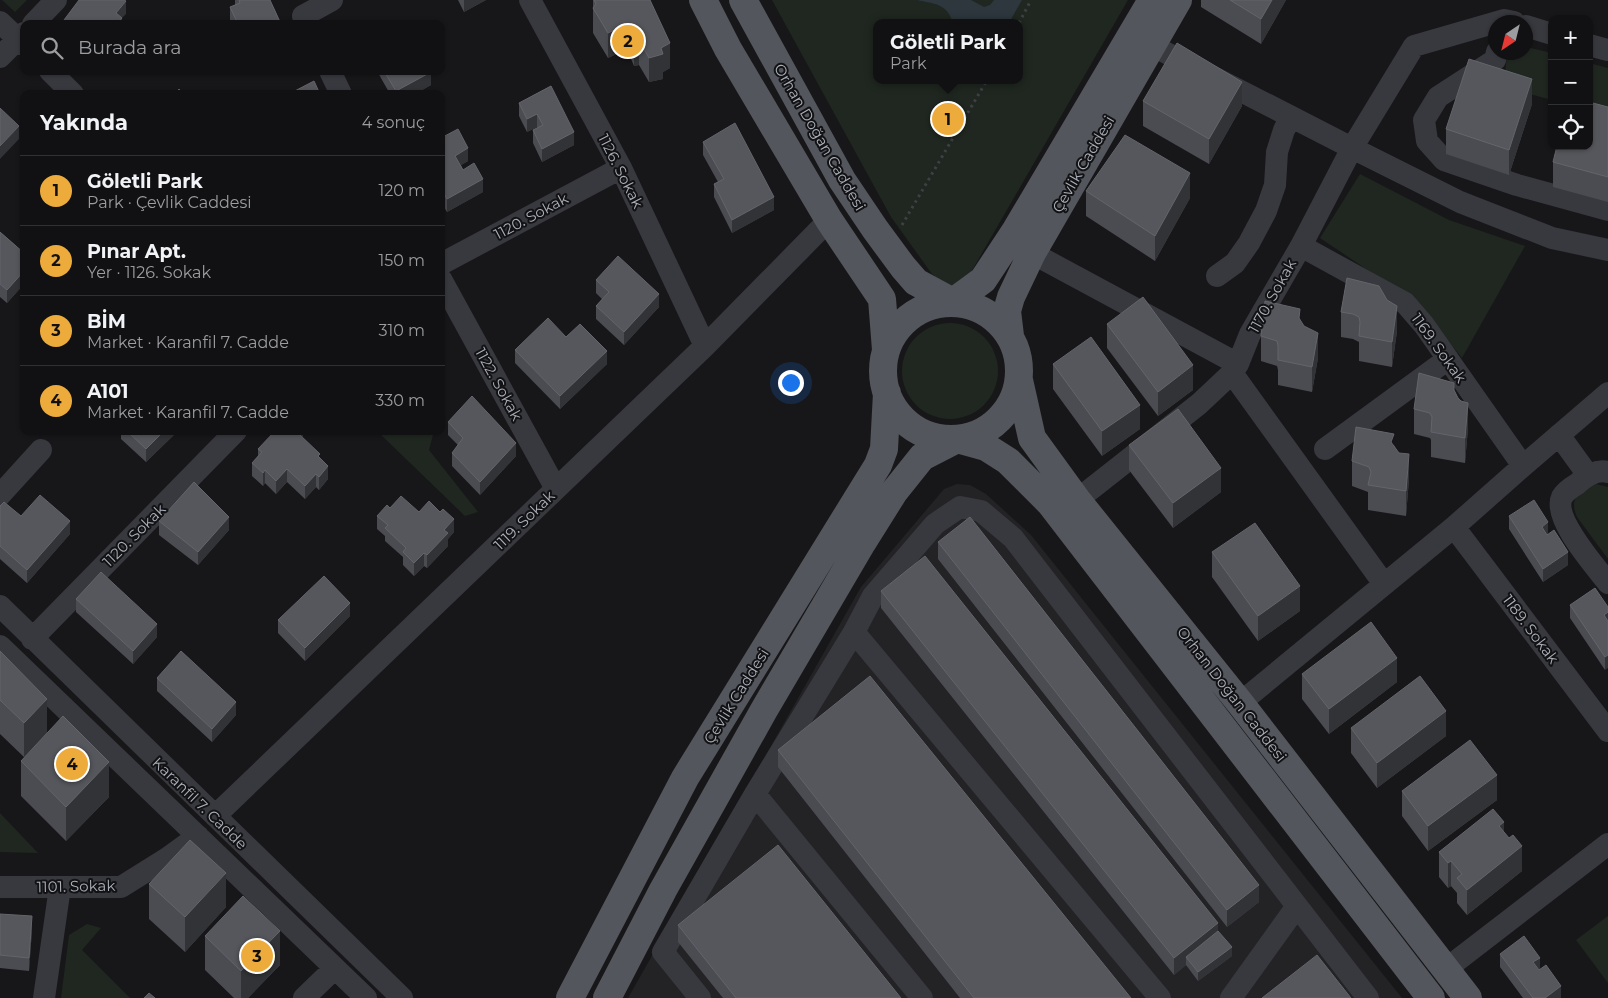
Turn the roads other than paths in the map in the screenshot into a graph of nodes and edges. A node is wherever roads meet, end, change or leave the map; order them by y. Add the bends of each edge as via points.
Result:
1 (56, 0) edge
2 (332, 0) edge
3 (530, 0) edge
4 (703, 0) edge
5 (743, 0) edge
6 (1152, 0) edge
7 (1178, 0) edge
8 (302, 13) edge
9 (38, 20) edge
10 (0, 22) edge
11 (1488, 25) edge
12 (1533, 27) edge
13 (20, 32) edge
14 (1548, 32) edge
15 (20, 39) edge
16 (1151, 45) junction
17 (1593, 46) edge
18 (1608, 50) edge
19 (0, 57) edge
20 (1495, 60) edge
21 (54, 75) edge
22 (332, 75) edge
23 (69, 90) edge
24 (339, 90) edge
25 (1291, 117) junction
26 (1352, 148) junction
27 (621, 168) junction
28 (1608, 210) edge
29 (829, 220) junction
30 (1301, 246) junction
31 (1608, 250) edge
32 (1032, 253) junction
33 (445, 262) edge
34 (1217, 276) dead end
35 (445, 286) edge
36 (953, 302) junction
37 (1010, 336) junction
38 (705, 346) junction
39 (886, 350) junction
40 (1448, 359) junction
41 (1235, 368) junction
42 (1020, 380) junction
43 (887, 393) junction
44 (1608, 393) edge
45 (232, 435) edge
46 (1559, 435) junction
47 (957, 439) junction
48 (1325, 449) dead end
49 (42, 450) dead end
50 (1523, 466) junction
51 (1598, 473) edge
52 (556, 490) junction
53 (0, 495) edge
54 (1077, 500) junction
55 (1454, 527) junction
56 (1608, 583) edge
57 (1384, 584) junction
58 (0, 606) edge
59 (854, 632) junction
60 (32, 639) junction
61 (2, 653) edge
62 (1240, 703) junction
63 (1608, 731) edge
64 (755, 794) junction
65 (214, 816) junction
66 (198, 836) junction
67 (1608, 844) edge
68 (0, 887) edge
69 (60, 887) junction
70 (1297, 906) junction
71 (334, 969) junction
72 (1446, 969) junction
73 (44, 998) edge
74 (304, 998) edge
75 (366, 998) edge
76 (402, 998) edge
77 (570, 998) edge
78 (607, 998) edge
79 (700, 998) edge
80 (922, 998) edge
81 (1160, 998) edge
82 (1231, 998) edge
83 (1368, 998) edge
84 (1431, 998) edge
85 (1468, 998) edge

1 - 9 street
2 - 8 street
3 - 27 street, 1126. Sokak
4 - 29 main road via 728,49
5 - 36 main road, Orhan Doğan Caddesi via 842,180 875,229 916,282
6 - 36 main road, Çevlik Caddesi via 1016,230 983,280
7 - 16 main road, Çevlik Caddesi
10 - 13 street
11 - 26 street, 1170. Sokak via 1414,46
12 - 14 street
15 - 19 street
16 - 25 street
16 - 32 main road, Çevlik Caddesi
17 - 18 street
20 - 28 street via 1438,97 1424,120 1428,140 1444,160 1517,185
21 - 23 street
22 - 24 street
25 - 26 street
25 - 34 street via 1277,152 1275,185 1266,211 1235,263
26 - 30 street, 1170. Sokak
26 - 31 street via 1460,202 1552,238
27 - 33 street, 1120. Sokak
27 - 38 street, 1126. Sokak
29 - 38 street, 1119. Sokak
29 - 39 main road via 882,299
30 - 40 street, 1169. Sokak via 1405,303
30 - 41 street, 1170. Sokak via 1250,334
32 - 37 main road, Çevlik Caddesi via 1007,311
32 - 41 street
35 - 52 street, 1122. Sokak
36 - 37 main road via 975,306 995,318
36 - 39 main road via 931,305 912,315 896,330
37 - 42 main road via 1019,357
38 - 52 street, 1119. Sokak
39 - 43 main road via 883,372
40 - 48 street
40 - 50 street, 1169. Sokak
41 - 54 street, 1170. Sokak via 1199,404
41 - 57 street
42 - 47 main road via 1013,402 999,421 980,434
42 - 54 main road, Orhan Doğan Caddesi via 1032,438
43 - 47 main road via 897,412 913,428 934,437
43 - 77 main road, Çevlik Caddesi via 884,449 878,465 685,778
44 - 46 street
45 - 60 street, 1120. Sokak
46 - 50 street
46 - 51 street
47 - 78 main road, Çevlik Caddesi via 922,457 894,492 862,542 668,881
47 - 84 main road, Orhan Doğan Caddesi via 986,447 1008,461 1050,503
49 - 53 street
50 - 55 street
51 - 56 street via 1562,496 1560,509 1568,529
52 - 65 street, 1119. Sokak
54 - 62 main road, Orhan Doğan Caddesi
55 - 57 street
55 - 63 street, 1189. Sokak
57 - 62 street
58 - 60 street, Karanfil 7. Cadde
59 - 64 street
59 - 70 street via 873,596 936,524 960,507 981,511 1013,538
59 - 81 street
60 - 65 street, Karanfil 7. Cadde
61 - 66 street, Karanfil 7. Cadde
62 - 72 main road, Orhan Doğan Caddesi
64 - 79 street via 663,952
64 - 80 street
65 - 76 street, Karanfil 7. Cadde
66 - 69 street, 1101. Sokak via 121,887
66 - 71 street, Karanfil 7. Cadde
67 - 72 street
68 - 69 street, 1101. Sokak
69 - 73 street
70 - 82 street
70 - 83 street
71 - 74 street
71 - 75 street, Karanfil 7. Cadde
72 - 85 main road, Orhan Doğan Caddesi

